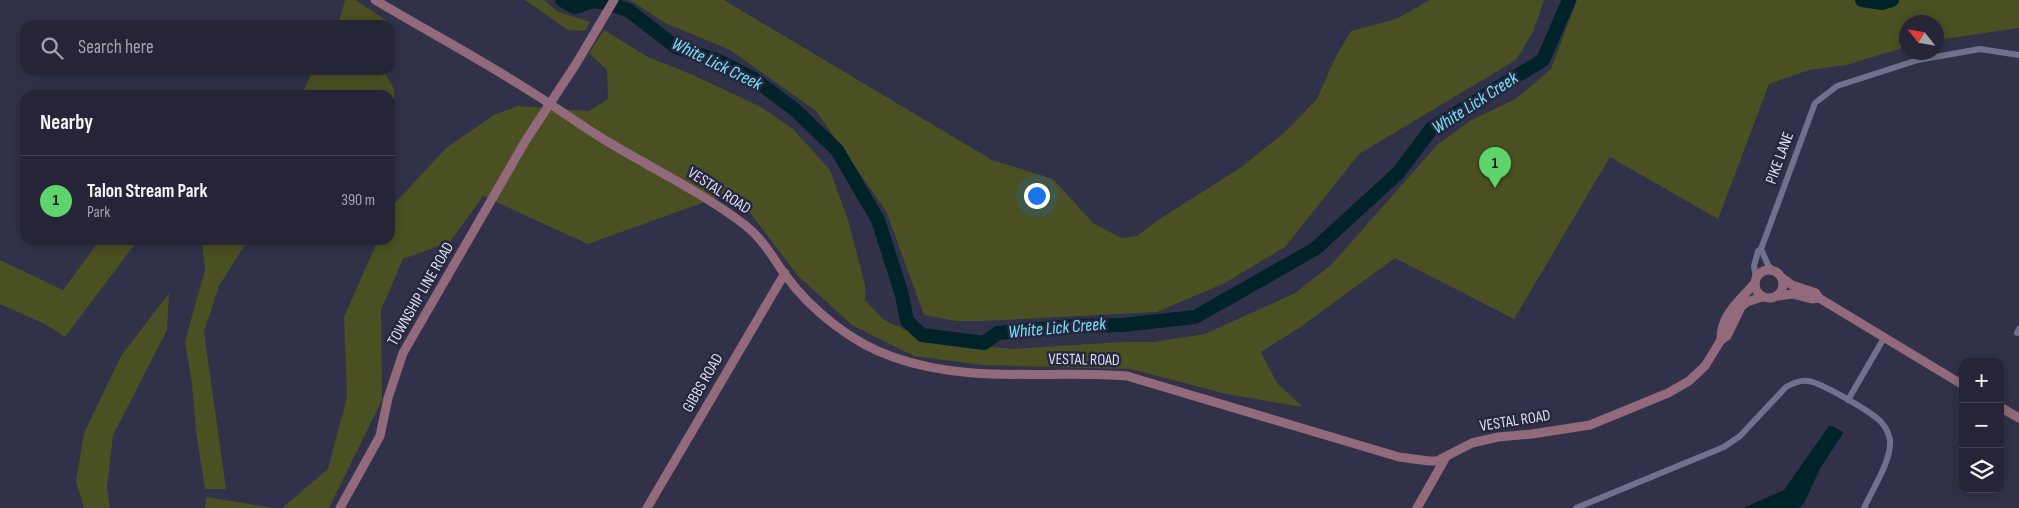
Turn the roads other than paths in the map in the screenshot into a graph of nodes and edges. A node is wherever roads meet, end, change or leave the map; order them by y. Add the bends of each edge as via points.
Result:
1 (374, 0) edge
2 (614, 0) edge
3 (2019, 55) edge
4 (549, 104) junction
5 (1761, 249) junction
6 (785, 273) junction
7 (1778, 274) junction
8 (1755, 281) junction
9 (1778, 296) junction
10 (1762, 297) junction
11 (1819, 298) junction
12 (1884, 338) junction
13 (1721, 340) junction
14 (1959, 383) edge
15 (1848, 400) junction
16 (2004, 409) edge
17 (2019, 418) edge
18 (1446, 457) junction
19 (340, 508) edge
20 (647, 508) edge
21 (1417, 508) edge
22 (1576, 508) edge
23 (1864, 508) edge

1 - 4 street, VESTAL ROAD
2 - 4 street, TOWNSHIP LINE ROAD
3 - 5 street, PIKE LANE via 1980,49 1909,62 1837,86 1815,103
4 - 6 street, VESTAL ROAD via 746,226
4 - 19 street, TOWNSHIP LINE ROAD via 402,353 380,436
5 - 7 street via 1768,265
5 - 8 street, PIKE LANE via 1756,258
6 - 18 street, VESTAL ROAD via 812,305 840,328 890,357 915,365 966,373 1127,376 1399,456 1428,461
6 - 20 street, GIBBS ROAD
7 - 8 street via 1762,272
7 - 9 street via 1783,288
7 - 11 street via 1792,285 1816,293
8 - 10 street via 1757,292
8 - 13 street, VESTAL ROAD via 1732,308
9 - 10 street
9 - 11 street via 1792,294
10 - 13 street, VESTAL ROAD via 1741,306 1727,336
11 - 12 street
12 - 14 street
12 - 15 street
13 - 18 street, VESTAL ROAD via 1704,366 1689,381 1638,406 1590,425 1472,443
15 - 22 street via 1816,382 1794,383 1782,390 1740,436 1724,447
15 - 23 street via 1877,418 1890,439 1888,457
16 - 17 street
18 - 21 street

